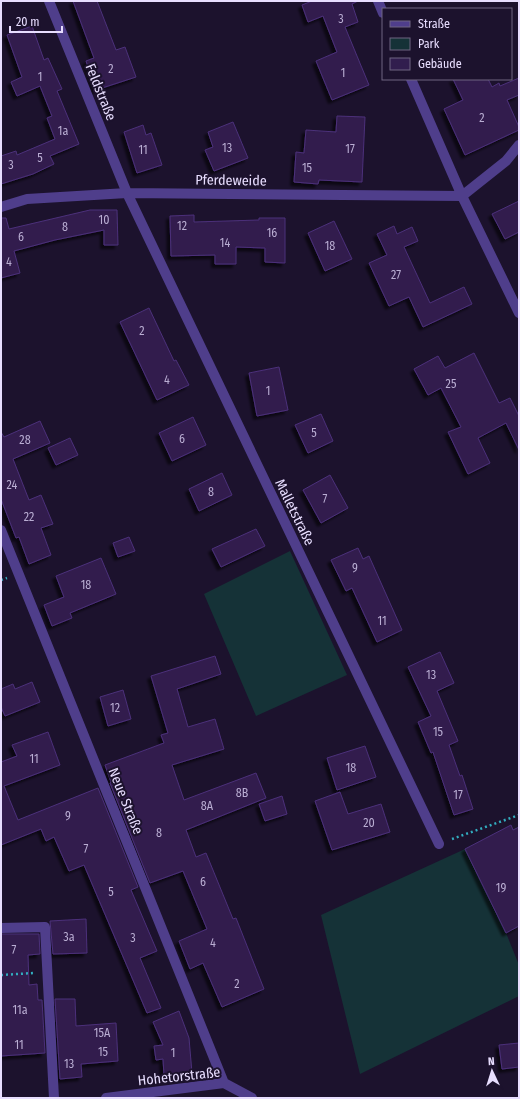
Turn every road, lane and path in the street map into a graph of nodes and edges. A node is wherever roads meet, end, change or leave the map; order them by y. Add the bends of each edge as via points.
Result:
1 (49, 1) edge
2 (378, 1) edge
3 (382, 11) edge
4 (411, 80) edge
5 (519, 145) edge
6 (126, 193) junction
7 (462, 196) junction
8 (1, 207) edge
9 (519, 313) edge
10 (1, 530) edge
11 (519, 815) edge
12 (439, 844) joint
13 (1, 928) edge
14 (47, 972) junction
15 (1, 975) edge
16 (224, 1083) junction
17 (54, 1098) edge
18 (106, 1098) edge
19 (252, 1098) edge

1 - 6 street, Feldstraße
2 - 3 street
4 - 7 street
5 - 7 street via 506,161
6 - 7 street, Pferdeweide
6 - 8 street, Pferdeweide via 26,199
6 - 12 street, Malletstraße
7 - 9 street
10 - 16 street, Neue Straße
11 - 12 path
13 - 14 street via 45,927
14 - 15 path
14 - 17 street
16 - 18 street, Hohetorstraße
16 - 19 street, Hohetorstraße

